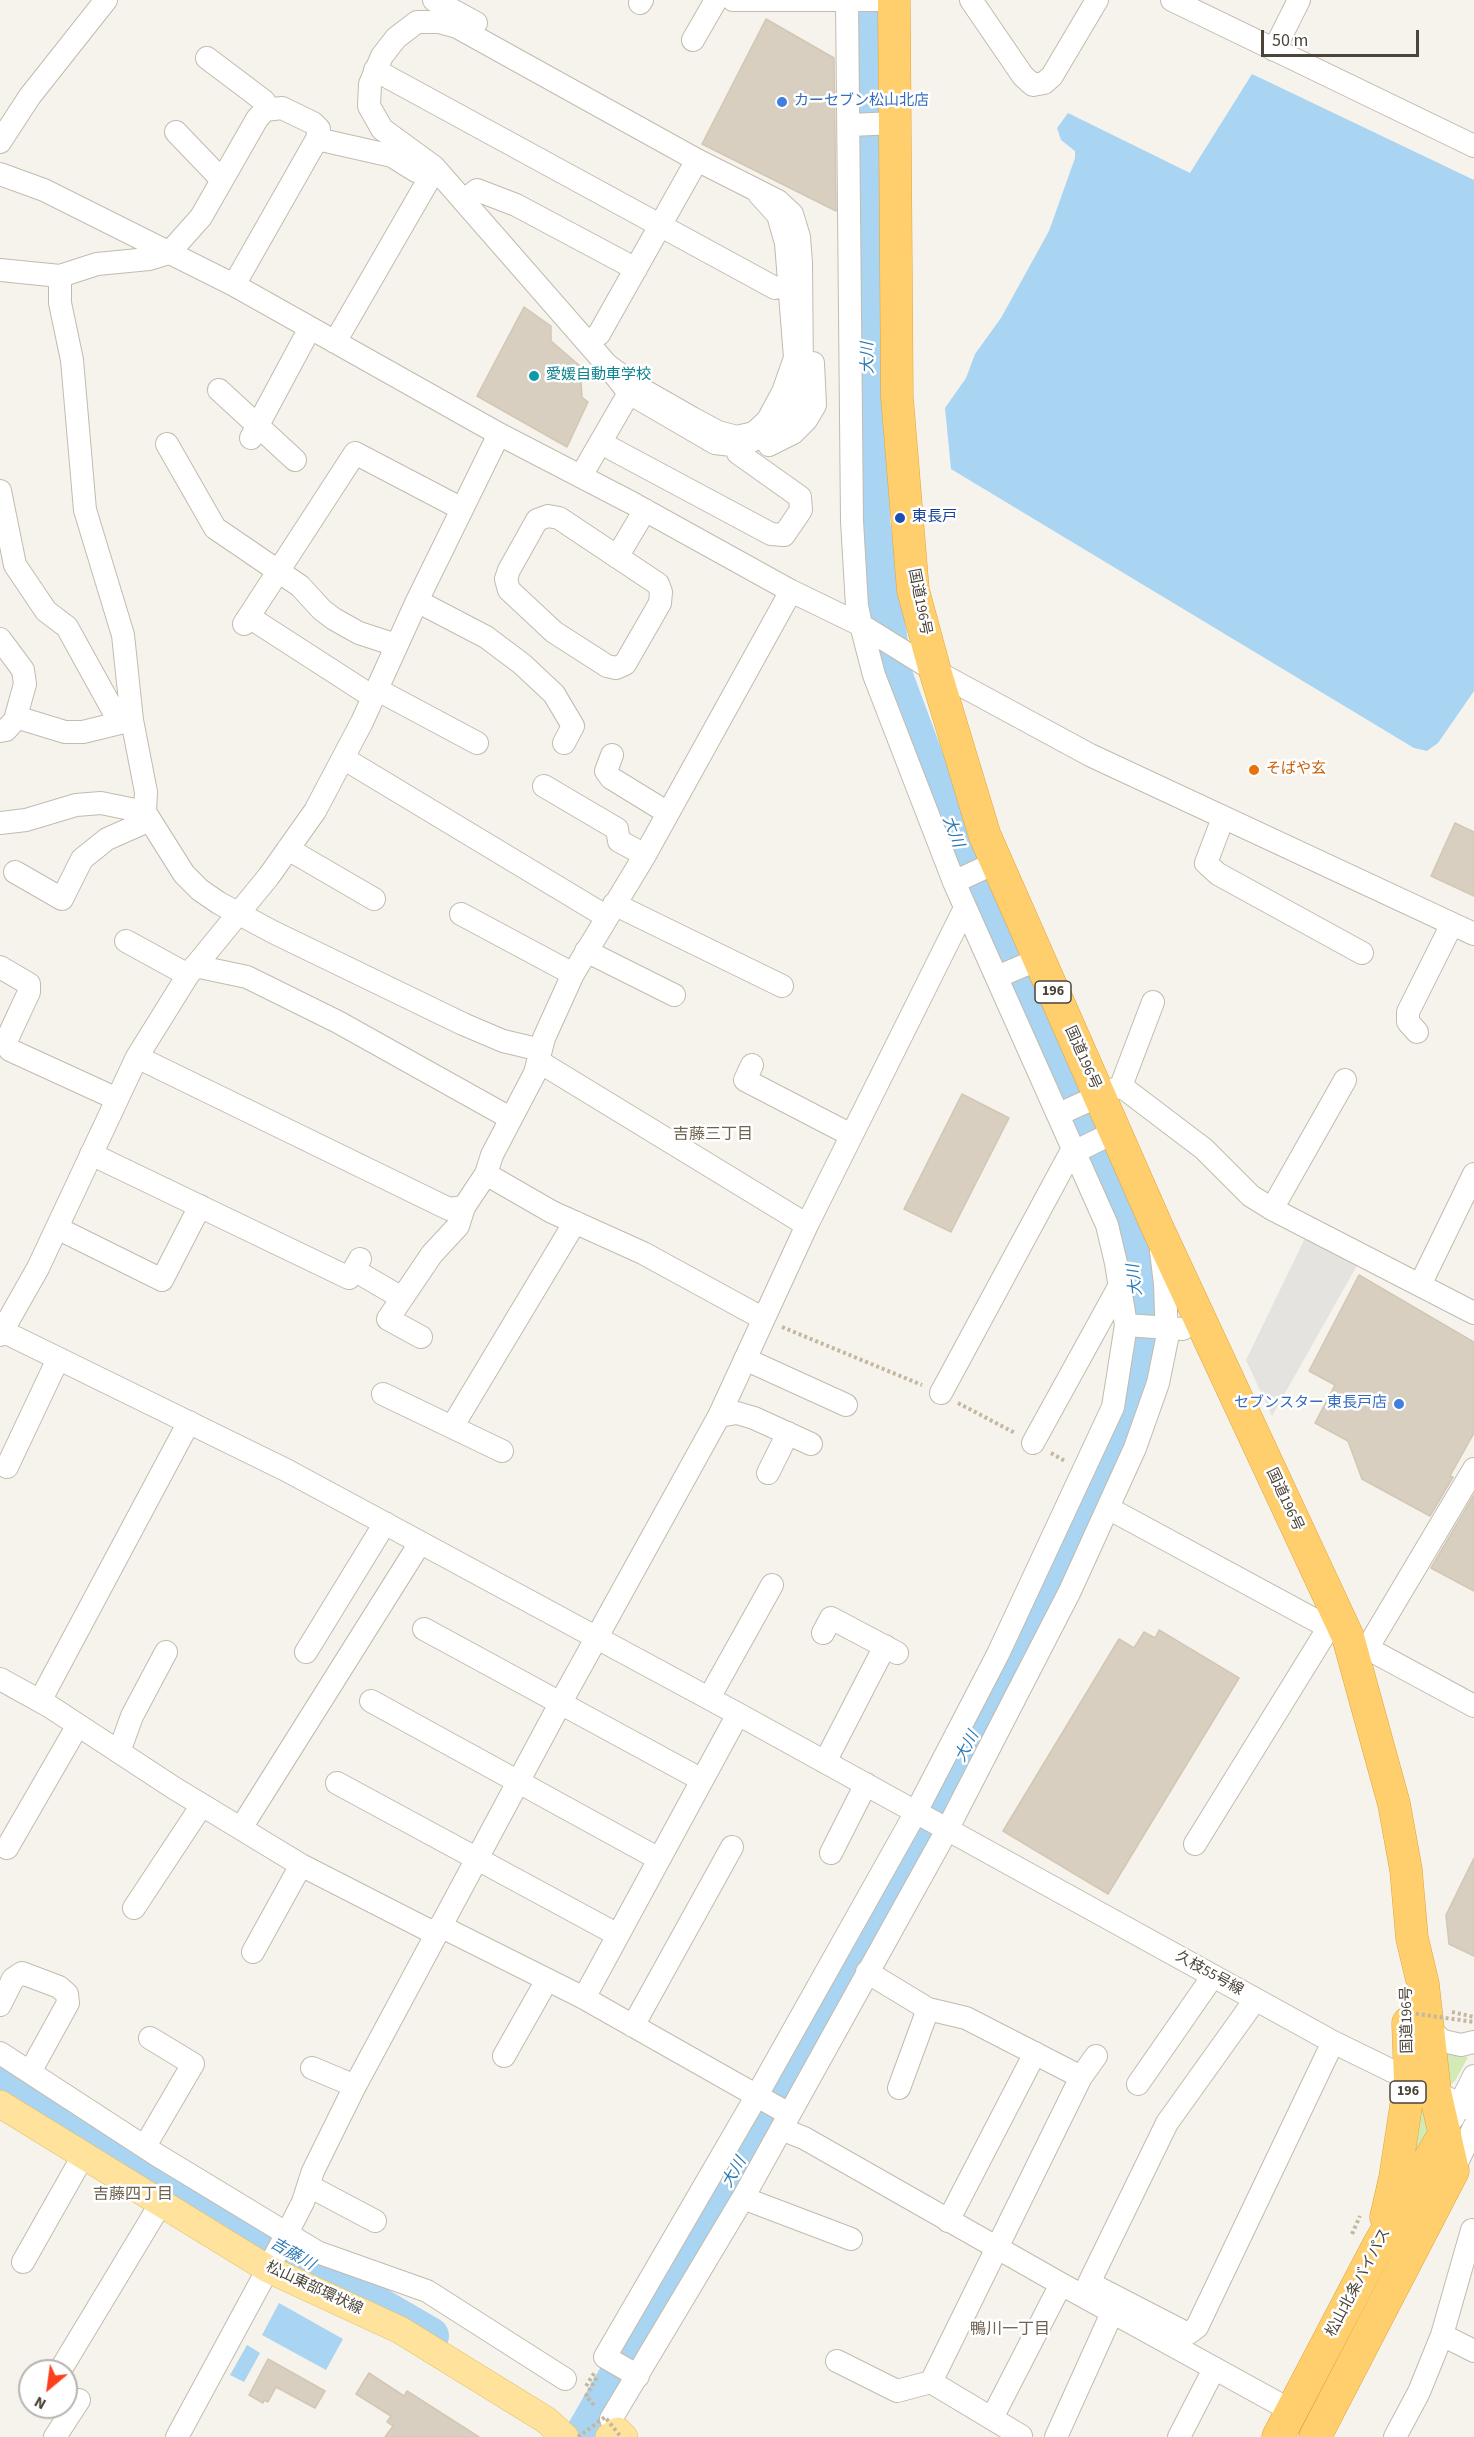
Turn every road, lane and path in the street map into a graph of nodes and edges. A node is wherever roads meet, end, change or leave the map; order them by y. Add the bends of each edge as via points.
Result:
1 (434, 0) edge
2 (716, 0) edge
3 (733, 0) edge
4 (878, 0) edge
5 (889, 0) edge
6 (894, 0) edge
7 (971, 0) edge
8 (1096, 0) edge
9 (1172, 0) edge
10 (1299, 0) edge
11 (850, 1) edge
12 (96, 3) edge
13 (1212, 9) edge
14 (504, 38) dead end
15 (693, 40) dead end
16 (1274, 50) junction
17 (207, 58) dead end
18 (386, 67) junction
19 (268, 108) junction
20 (887, 123) junction
21 (852, 124) junction
22 (176, 132) dead end
23 (317, 139) junction
24 (0, 142) edge
25 (1474, 146) edge
26 (688, 163) junction
27 (0, 174) edge
28 (222, 180) junction
29 (428, 181) junction
30 (759, 194) junction
31 (471, 195) junction
32 (486, 213) junction
33 (659, 216) junction
34 (169, 253) junction
35 (503, 264) dead end
36 (0, 270) edge
37 (628, 272) junction
38 (60, 276) junction
39 (775, 279) junction
40 (234, 285) junction
41 (802, 321) junction
42 (310, 328) junction
43 (590, 334) junction
44 (335, 342) junction
45 (607, 365) junction
46 (219, 390) dead end
47 (629, 393) junction
48 (254, 432) junction
49 (499, 434) junction
50 (601, 442) junction
51 (715, 443) junction
52 (738, 453) junction
53 (169, 459) dead end
54 (295, 460) dead end
55 (580, 476) junction
56 (0, 491) edge
57 (462, 509) junction
58 (645, 510) junction
59 (617, 557) junction
60 (278, 571) junction
61 (792, 591) junction
62 (417, 601) junction
63 (861, 625) junction
64 (0, 639) edge
65 (396, 645) junction
66 (934, 671) junction
67 (375, 693) junction
68 (126, 721) junction
69 (8, 724) edge
70 (477, 743) dead end
71 (564, 743) dead end
72 (612, 755) dead end
73 (343, 758) junction
74 (544, 786) dead end
75 (668, 813) junction
76 (148, 816) junction
77 (1223, 818) junction
78 (0, 823) edge
79 (288, 849) junction
80 (645, 855) junction
81 (988, 866) junction
82 (15, 872) dead end
83 (956, 881) junction
84 (374, 899) dead end
85 (965, 908) junction
86 (610, 911) junction
87 (239, 914) junction
88 (461, 914) dead end
89 (1452, 924) junction
90 (1474, 934) edge
91 (126, 941) dead end
92 (586, 951) junction
93 (1362, 952) dead end
94 (1031, 963) junction
95 (0, 967) edge
96 (192, 971) junction
97 (573, 974) junction
98 (999, 976) junction
99 (782, 986) dead end
100 (674, 995) dead end
101 (1153, 1002) dead end
102 (1417, 1032) dead end
103 (539, 1056) junction
104 (137, 1057) junction
105 (752, 1065) dead end
106 (1345, 1080) dead end
107 (1101, 1095) junction
108 (117, 1099) junction
109 (1061, 1113) junction
110 (510, 1118) junction
111 (851, 1135) junction
112 (1108, 1135) junction
113 (1077, 1149) junction
114 (91, 1154) junction
115 (486, 1174) junction
116 (1474, 1174) edge
117 (200, 1206) junction
118 (464, 1207) junction
119 (1272, 1209) junction
120 (575, 1222) junction
121 (807, 1225) junction
122 (57, 1228) junction
123 (1120, 1285) junction
124 (1420, 1285) junction
125 (402, 1298) junction
126 (1474, 1313) edge
127 (762, 1318) junction
128 (1126, 1325) junction
129 (1175, 1331) junction
130 (1, 1332) edge
131 (421, 1337) dead end
132 (58, 1359) junction
133 (745, 1359) junction
134 (941, 1393) dead end
135 (383, 1394) dead end
136 (846, 1405) dead end
137 (719, 1416) junction
138 (189, 1422) junction
139 (452, 1427) junction
140 (788, 1433) junction
141 (1033, 1443) dead end
142 (811, 1444) dead end
143 (502, 1451) dead end
144 (7, 1467) dead end
145 (1474, 1470) edge
146 (768, 1473) dead end
147 (1108, 1508) junction
148 (385, 1523) junction
149 (420, 1542) junction
150 (772, 1585) dead end
151 (424, 1629) dead end
152 (823, 1633) dead end
153 (1348, 1637) junction
154 (596, 1638) junction
155 (166, 1652) dead end
156 (306, 1652) dead end
157 (0, 1679) edge
158 (709, 1698) junction
159 (40, 1701) junction
160 (371, 1701) dead end
161 (561, 1702) junction
162 (1474, 1706) edge
163 (738, 1714) junction
164 (78, 1725) junction
165 (119, 1752) junction
166 (825, 1762) junction
167 (702, 1780) junction
168 (518, 1781) junction
169 (337, 1784) dead end
170 (866, 1784) junction
171 (208, 1808) junction
172 (916, 1812) junction
173 (241, 1828) junction
174 (947, 1830) junction
175 (1195, 1844) dead end
176 (732, 1847) dead end
177 (7, 1848) dead end
178 (831, 1852) dead end
179 (476, 1859) junction
180 (659, 1859) junction
181 (301, 1865) junction
182 (142, 1909) dead end
183 (438, 1930) junction
184 (618, 1935) junction
185 (1413, 1938) junction
186 (253, 1952) dead end
187 (867, 1972) junction
188 (1213, 1976) junction
189 (547, 1980) junction
190 (584, 1998) junction
191 (1255, 2000) junction
192 (0, 2005) edge
193 (1401, 2006) dead end
194 (928, 2009) junction
195 (1419, 2017) junction
196 (1474, 2017) edge
197 (1474, 2022) edge
198 (633, 2026) junction
199 (150, 2037) dead end
200 (1333, 2042) junction
201 (1474, 2043) edge
202 (0, 2053) edge
203 (1035, 2053) junction
204 (504, 2056) dead end
205 (1096, 2056) dead end
206 (312, 2068) dead end
207 (30, 2072) junction
208 (1474, 2076) edge
209 (1081, 2077) junction
210 (1138, 2084) dead end
211 (355, 2086) junction
212 (899, 2088) dead end
213 (1445, 2097) edge
214 (0, 2104) edge
215 (774, 2110) junction
216 (1460, 2130) edge
217 (145, 2146) junction
218 (83, 2156) junction
219 (1453, 2171) joint
220 (309, 2186) junction
221 (743, 2198) junction
222 (161, 2204) junction
223 (1363, 2211) dead end
224 (375, 2221) dead end
225 (948, 2221) junction
226 (1473, 2226) edge
227 (285, 2237) junction
228 (851, 2239) dead end
229 (1348, 2244) dead end
230 (1379, 2244) junction
231 (996, 2248) junction
232 (24, 2262) dead end
233 (270, 2265) junction
234 (1061, 2284) junction
235 (1112, 2313) junction
236 (1442, 2335) junction
237 (1474, 2350) edge
238 (67, 2359) edge
239 (837, 2361) dead end
240 (602, 2365) junction
241 (1214, 2369) junction
242 (638, 2376) junction
243 (565, 2379) dead end
244 (931, 2382) junction
245 (586, 2396) dead end
246 (79, 2400) dead end
247 (992, 2418) junction
248 (1285, 2424) edge
249 (617, 2435) edge
250 (1062, 2435) edge
251 (1021, 2436) edge
252 (55, 2437) edge
253 (177, 2437) edge
254 (565, 2437) edge
255 (578, 2437) edge
256 (1179, 2437) edge
257 (1315, 2437) edge
258 (1395, 2437) edge

1 - 14 street
2 - 15 street
3 - 11 street
4 - 5 street
4 - 11 street
6 - 20 highway, 国道196号 / 196
7 - 8 street via 1033,85 1052,76
9 - 13 street
10 - 16 street
11 - 21 street
12 - 24 street
13 - 16 street
16 - 25 street
17 - 19 street
18 - 26 street via 396,38 417,22 457,27
18 - 31 street via 370,84 369,106 382,129
18 - 33 street
19 - 23 street via 282,108 313,123 319,129
19 - 28 street via 257,119
20 - 21 street
20 - 66 highway, 国道196号 / 196 via 897,397 913,590
21 - 63 street via 852,521
22 - 28 street
23 - 29 street via 392,156 409,164
23 - 40 street
26 - 30 street
26 - 33 street
26 - 39 street via 762,214 771,231
27 - 34 street via 44,190
28 - 34 street via 201,217
29 - 35 street
29 - 44 street
30 - 41 street via 778,201 792,214 799,237
30 - 45 street via 778,215 786,243 795,358 768,420 754,433 737,437 718,432
31 - 32 street
31 - 37 street via 516,205
32 - 37 street via 512,214
32 - 43 street
33 - 37 street
33 - 39 street
34 - 38 street via 97,264
34 - 40 street
36 - 38 street
37 - 43 street
38 - 68 street via 60,303 72,360 85,510 123,635
39 - 43 street via 780,348 774,380 752,418 736,424 720,421 643,376
40 - 42 street
41 - 51 street via 800,387 778,429 740,446
41 - 52 street via 813,359 815,405 793,433 758,451
42 - 44 street
42 - 48 street
43 - 45 street
44 - 49 street
45 - 47 street
46 - 48 street
47 - 50 street
47 - 51 street
48 - 54 street
49 - 55 street
49 - 57 street
50 - 52 street via 771,534 784,535 801,510 800,497
50 - 55 street
51 - 52 street
53 - 60 street via 214,528
55 - 58 street
56 - 68 street via 15,566 46,611 66,627
57 - 60 street via 355,453
57 - 62 street
58 - 59 street
58 - 61 street
59 - 59 street via 559,518 548,516 537,520 506,579 509,590 554,632 616,668 625,664 660,603 661,592 658,584
60 - 65 street via 334,619 358,633
60 - 67 street via 247,620
61 - 63 street
61 - 75 street
62 - 65 street
62 - 71 street via 486,637 554,694 573,726
63 - 66 street
63 - 83 street via 874,675
64 - 69 street via 22,670 25,684
65 - 67 street
66 - 77 street via 1090,755
66 - 81 highway, 国道196号 / 196 via 985,836
67 - 70 street
67 - 73 street
68 - 69 street via 83,732
68 - 76 street via 146,792
72 - 75 street via 606,771 611,778
73 - 79 street via 315,811
73 - 86 street
74 - 80 street via 617,829 619,842
75 - 80 street
76 - 78 street via 101,803
76 - 82 street via 107,839 82,859 62,899
76 - 87 street via 184,874 200,890
77 - 89 street
77 - 93 street via 1206,863 1218,874
79 - 84 street
79 - 87 street
80 - 86 street
81 - 83 street
81 - 94 highway, 国道196号 / 196
83 - 85 street
85 - 98 street
85 - 111 street
86 - 92 street
86 - 99 street
87 - 96 street
87 - 103 street via 463,1024
88 - 97 street
89 - 90 street
89 - 102 street via 1408,1012 1408,1022
91 - 96 street
92 - 97 street
92 - 100 street
94 - 98 street
94 - 107 highway, 国道196号 / 196
95 - 108 street via 29,984 8,1037 9,1050
96 - 104 street
96 - 110 street via 247,977 338,1022
97 - 103 street
98 - 109 street
101 - 107 street
103 - 110 street via 535,1072
103 - 121 street
104 - 108 street
104 - 118 street via 449,1209
105 - 111 street via 744,1080
106 - 119 street
107 - 109 street
107 - 112 highway, 国道196号 / 196
107 - 119 street via 1204,1149 1251,1196
108 - 114 street
109 - 113 street
110 - 115 street
111 - 121 street
112 - 113 street
112 - 129 highway, 国道196号 / 196 via 1158,1229
113 - 123 street via 1107,1225
113 - 134 street via 1070,1154
114 - 117 street
114 - 122 street
115 - 118 street
115 - 120 street
116 - 124 street
117 - 122 street via 162,1280
117 - 125 street via 349,1278 357,1264
118 - 125 street via 458,1226 432,1254
119 - 124 street
120 - 127 street via 643,1253
120 - 139 street
121 - 127 street
122 - 130 street
123 - 128 street
123 - 141 street
124 - 126 street
125 - 131 street via 388,1319
127 - 133 street
128 - 129 street
128 - 172 street via 1113,1407 998,1654
129 - 147 street via 1135,1448
129 - 153 highway, 国道196号 / 196
130 - 132 street, 久枝55号線
132 - 138 street, 久枝55号線
132 - 144 street
133 - 136 street
133 - 137 street
135 - 139 street
137 - 140 street via 737,1413
137 - 154 street
138 - 148 street, 久枝55号線
138 - 159 street
139 - 143 street
140 - 142 street
140 - 146 street
145 - 153 street
147 - 153 street
147 - 174 street via 1070,1591
148 - 149 street, 久枝55号線
148 - 156 street
149 - 154 street, 久枝55号線
149 - 173 street
150 - 158 street
151 - 161 street
152 - 166 street via 831,1618 892,1650
153 - 162 street
153 - 175 street
153 - 185 highway, 国道196号 / 196 via 1394,1804
154 - 158 street, 久枝55号線
154 - 161 street
155 - 165 street via 132,1716
157 - 159 street
158 - 163 street, 久枝55号線
159 - 164 street
160 - 168 street
161 - 167 street
161 - 168 street
163 - 166 street, 久枝55号線
163 - 167 street
164 - 165 street
164 - 177 street
165 - 171 street
166 - 170 street, 久枝55号線
167 - 180 street
168 - 179 street
168 - 180 street
169 - 179 street
170 - 172 street, 久枝55号線
170 - 178 street
171 - 173 street
171 - 182 street
172 - 174 street, 久枝55号線
172 - 215 street
173 - 181 street
174 - 187 street
174 - 188 street, 久枝55号線
176 - 198 street via 685,1954
179 - 183 street
179 - 184 street
180 - 184 street
181 - 183 street
181 - 186 street
183 - 189 street
183 - 211 street
184 - 190 street
185 - 195 highway, 国道196号 / 196 via 1423,1984
185 - 213 highway, 国道196号 / 196 via 1407,1983
187 - 194 street
187 - 215 street
188 - 191 street, 久枝55号線
188 - 210 street
189 - 190 street
189 - 204 street
190 - 198 street
191 - 200 street, 久枝55号線
191 - 200 street via 1167,2123 1089,2283 1182,2331 1197,2327
192 - 207 street via 13,1979 22,1973 67,1994 68,2003
193 - 195 path
194 - 203 street via 966,2018
194 - 212 street
195 - 196 path
195 - 197 path, bridge
195 - 201 street via 1443,2041
195 - 213 highway, 国道196号 / 196
198 - 215 street
199 - 217 street via 193,2064
200 - 213 street, 久枝55号線
202 - 207 street
203 - 209 street
203 - 225 street
205 - 209 street
206 - 211 street
207 - 217 street
208 - 213 street
209 - 231 street
211 - 220 street via 313,2170
213 - 216 highway, 国道196号 / 196
213 - 230 highway, 国道196号 / 196 via 1395,2178
214 - 218 main road, 松山東部環状線
215 - 221 street
215 - 225 street via 804,2139
215 - 240 street
216 - 219 highway, 国道196号 / 196
216 - 230 highway, 松山北条バイパス / 196
217 - 227 street
218 - 222 main road, 松山東部環状線
218 - 232 street
219 - 257 highway, 松山北条バイパス / 196
220 - 224 street
220 - 227 street
221 - 228 street
221 - 242 street
222 - 233 main road, 松山東部環状線
222 - 238 street
223 - 229 path
225 - 231 street
226 - 236 street
227 - 233 street
227 - 243 street via 427,2291
230 - 248 highway, 松山北条バイパス / 196
231 - 234 street
231 - 244 street
233 - 253 street
233 - 254 main road, 松山東部環状線 via 400,2330 546,2420
234 - 235 street
234 - 247 street
235 - 241 street
235 - 250 street
236 - 237 street
236 - 258 street
239 - 244 street via 897,2391
240 - 242 street
240 - 245 path
241 - 248 street
241 - 256 street
242 - 249 street via 610,2419
244 - 247 street
246 - 252 street
247 - 251 street
249 - 255 path, bridge via 605,2417

